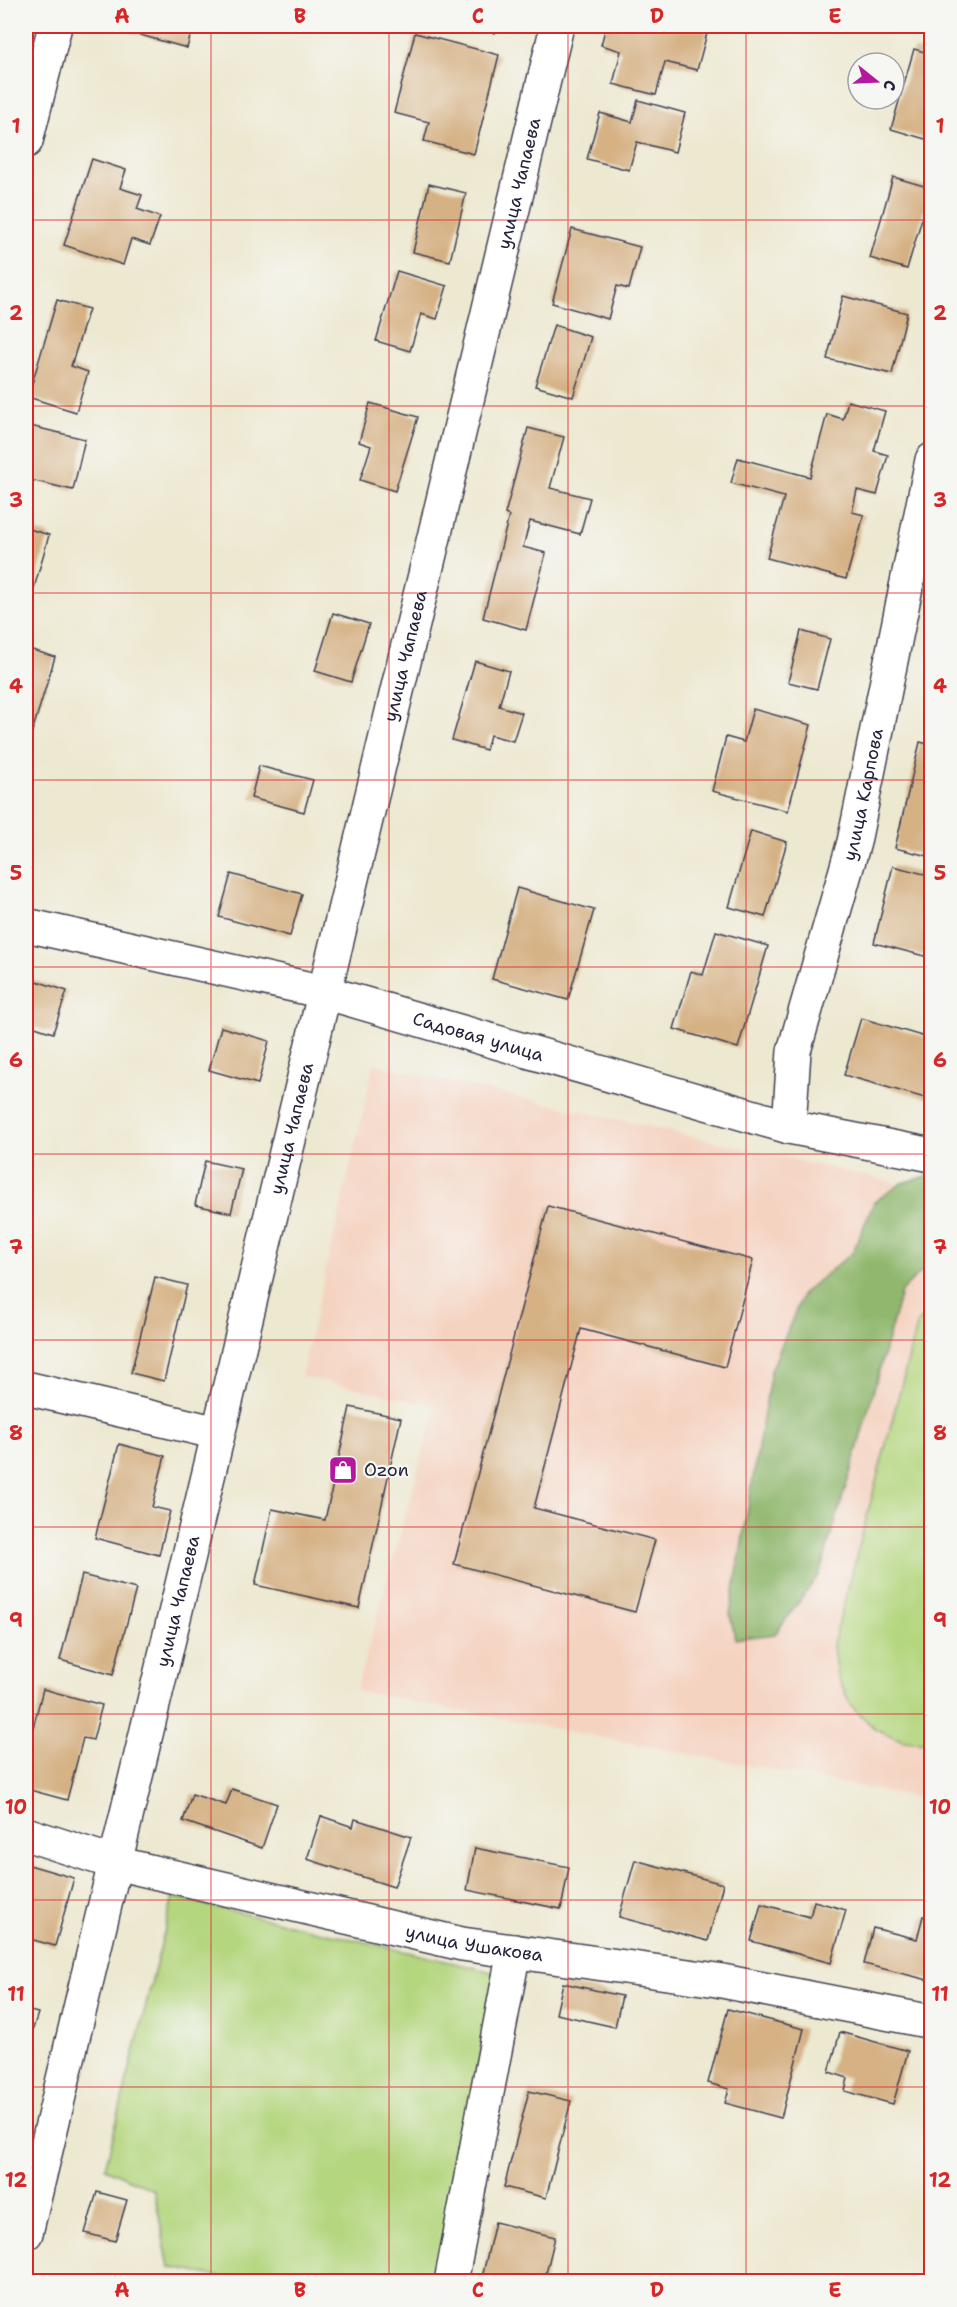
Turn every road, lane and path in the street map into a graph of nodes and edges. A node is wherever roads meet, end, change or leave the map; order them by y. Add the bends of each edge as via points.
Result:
1 (55, 26) edge
2 (557, 26) edge
3 (26, 141) edge
4 (932, 460) edge
5 (26, 925) edge
6 (324, 992) junction
7 (789, 1127) junction
8 (932, 1155) edge
9 (26, 1388) edge
10 (218, 1433) junction
11 (26, 1834) edge
12 (115, 1863) junction
13 (514, 1951) junction
14 (932, 2022) edge
15 (26, 2233) edge
16 (451, 2282) edge

1 - 3 street
2 - 6 street, улица Чапаева
4 - 7 street, улица Карпова via 854,842 794,1051
5 - 6 street, Садовая улица
6 - 7 street, Садовая улица
6 - 10 street, улица Чапаева
7 - 8 street, Садовая улица
9 - 10 street
10 - 12 street, улица Чапаева
11 - 12 street, улица Ушакова
12 - 13 street, улица Ушакова via 462,1944
12 - 15 street, улица Чапаева
13 - 14 street, улица Ушакова via 717,1980
13 - 16 street

